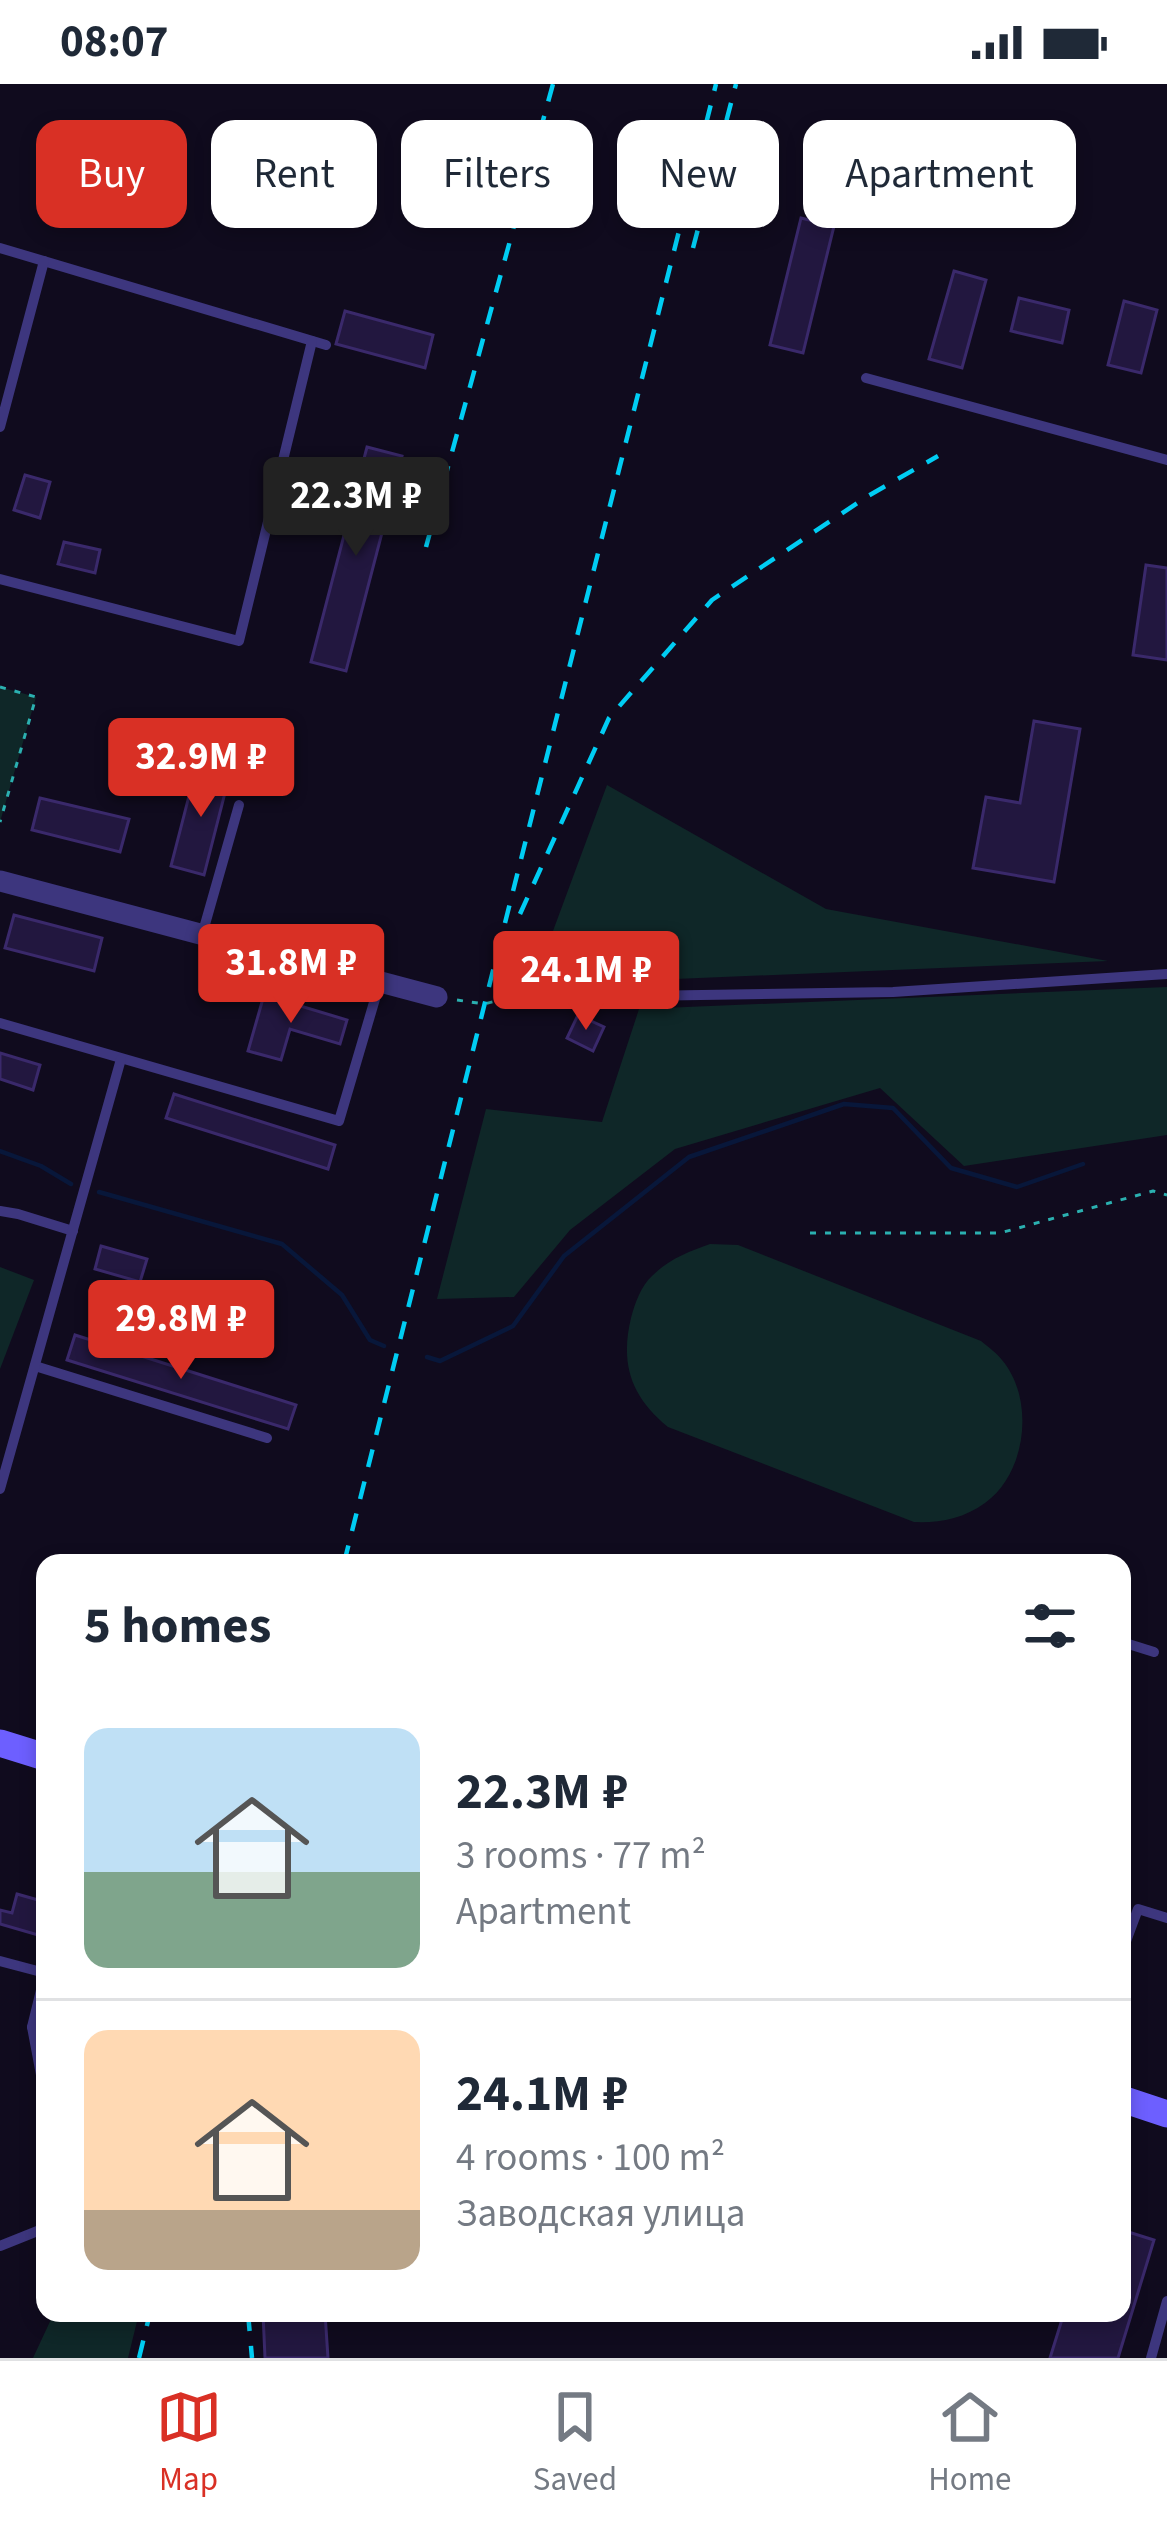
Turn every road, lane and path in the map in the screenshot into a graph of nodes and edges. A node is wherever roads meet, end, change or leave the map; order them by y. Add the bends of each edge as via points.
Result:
1 (0, 248) edge
2 (44, 260) junction
3 (312, 340) junction
4 (326, 345) dead end
5 (866, 378) dead end
6 (0, 427) edge
7 (1167, 460) edge
8 (0, 580) edge
9 (0, 687) edge
10 (239, 805) dead end
11 (0, 822) edge
12 (0, 880) edge
13 (202, 934) junction
14 (1167, 974) edge
15 (380, 982) junction
16 (437, 997) joint
17 (513, 998) joint
18 (0, 1023) edge
19 (122, 1059) junction
20 (1167, 1195) edge
21 (0, 1211) edge
22 (73, 1232) junction
23 (810, 1233) dead end
24 (35, 1366) junction
25 (267, 1438) dead end
26 (0, 1489) edge
27 (1131, 1645) edge
28 (1154, 1652) dead end
29 (0, 1743) edge
30 (36, 1754) edge
31 (1167, 1918) edge
32 (1131, 1928) edge
33 (0, 1961) edge
34 (36, 1971) edge
35 (1131, 2102) edge
36 (1167, 2114) edge
37 (36, 2232) edge
38 (0, 2246) edge
39 (1167, 2301) edge
40 (1151, 2358) edge

1 - 2 lane
2 - 3 lane
2 - 6 lane
3 - 4 lane
3 - 8 lane via 238,640
5 - 7 lane
9 - 11 path via 36,697
10 - 13 lane
12 - 13 street
13 - 15 street
14 - 17 lane via 893,992
15 - 16 street
15 - 19 lane via 339,1121
16 - 17 path via 484,1004
18 - 19 lane
19 - 22 lane
20 - 23 path via 1153,1191 1000,1233
21 - 22 lane
22 - 24 lane
24 - 25 lane
24 - 26 lane
27 - 28 lane
29 - 30 main road
31 - 32 lane via 1138,1909
33 - 34 lane
35 - 36 main road
37 - 38 lane
39 - 40 lane

